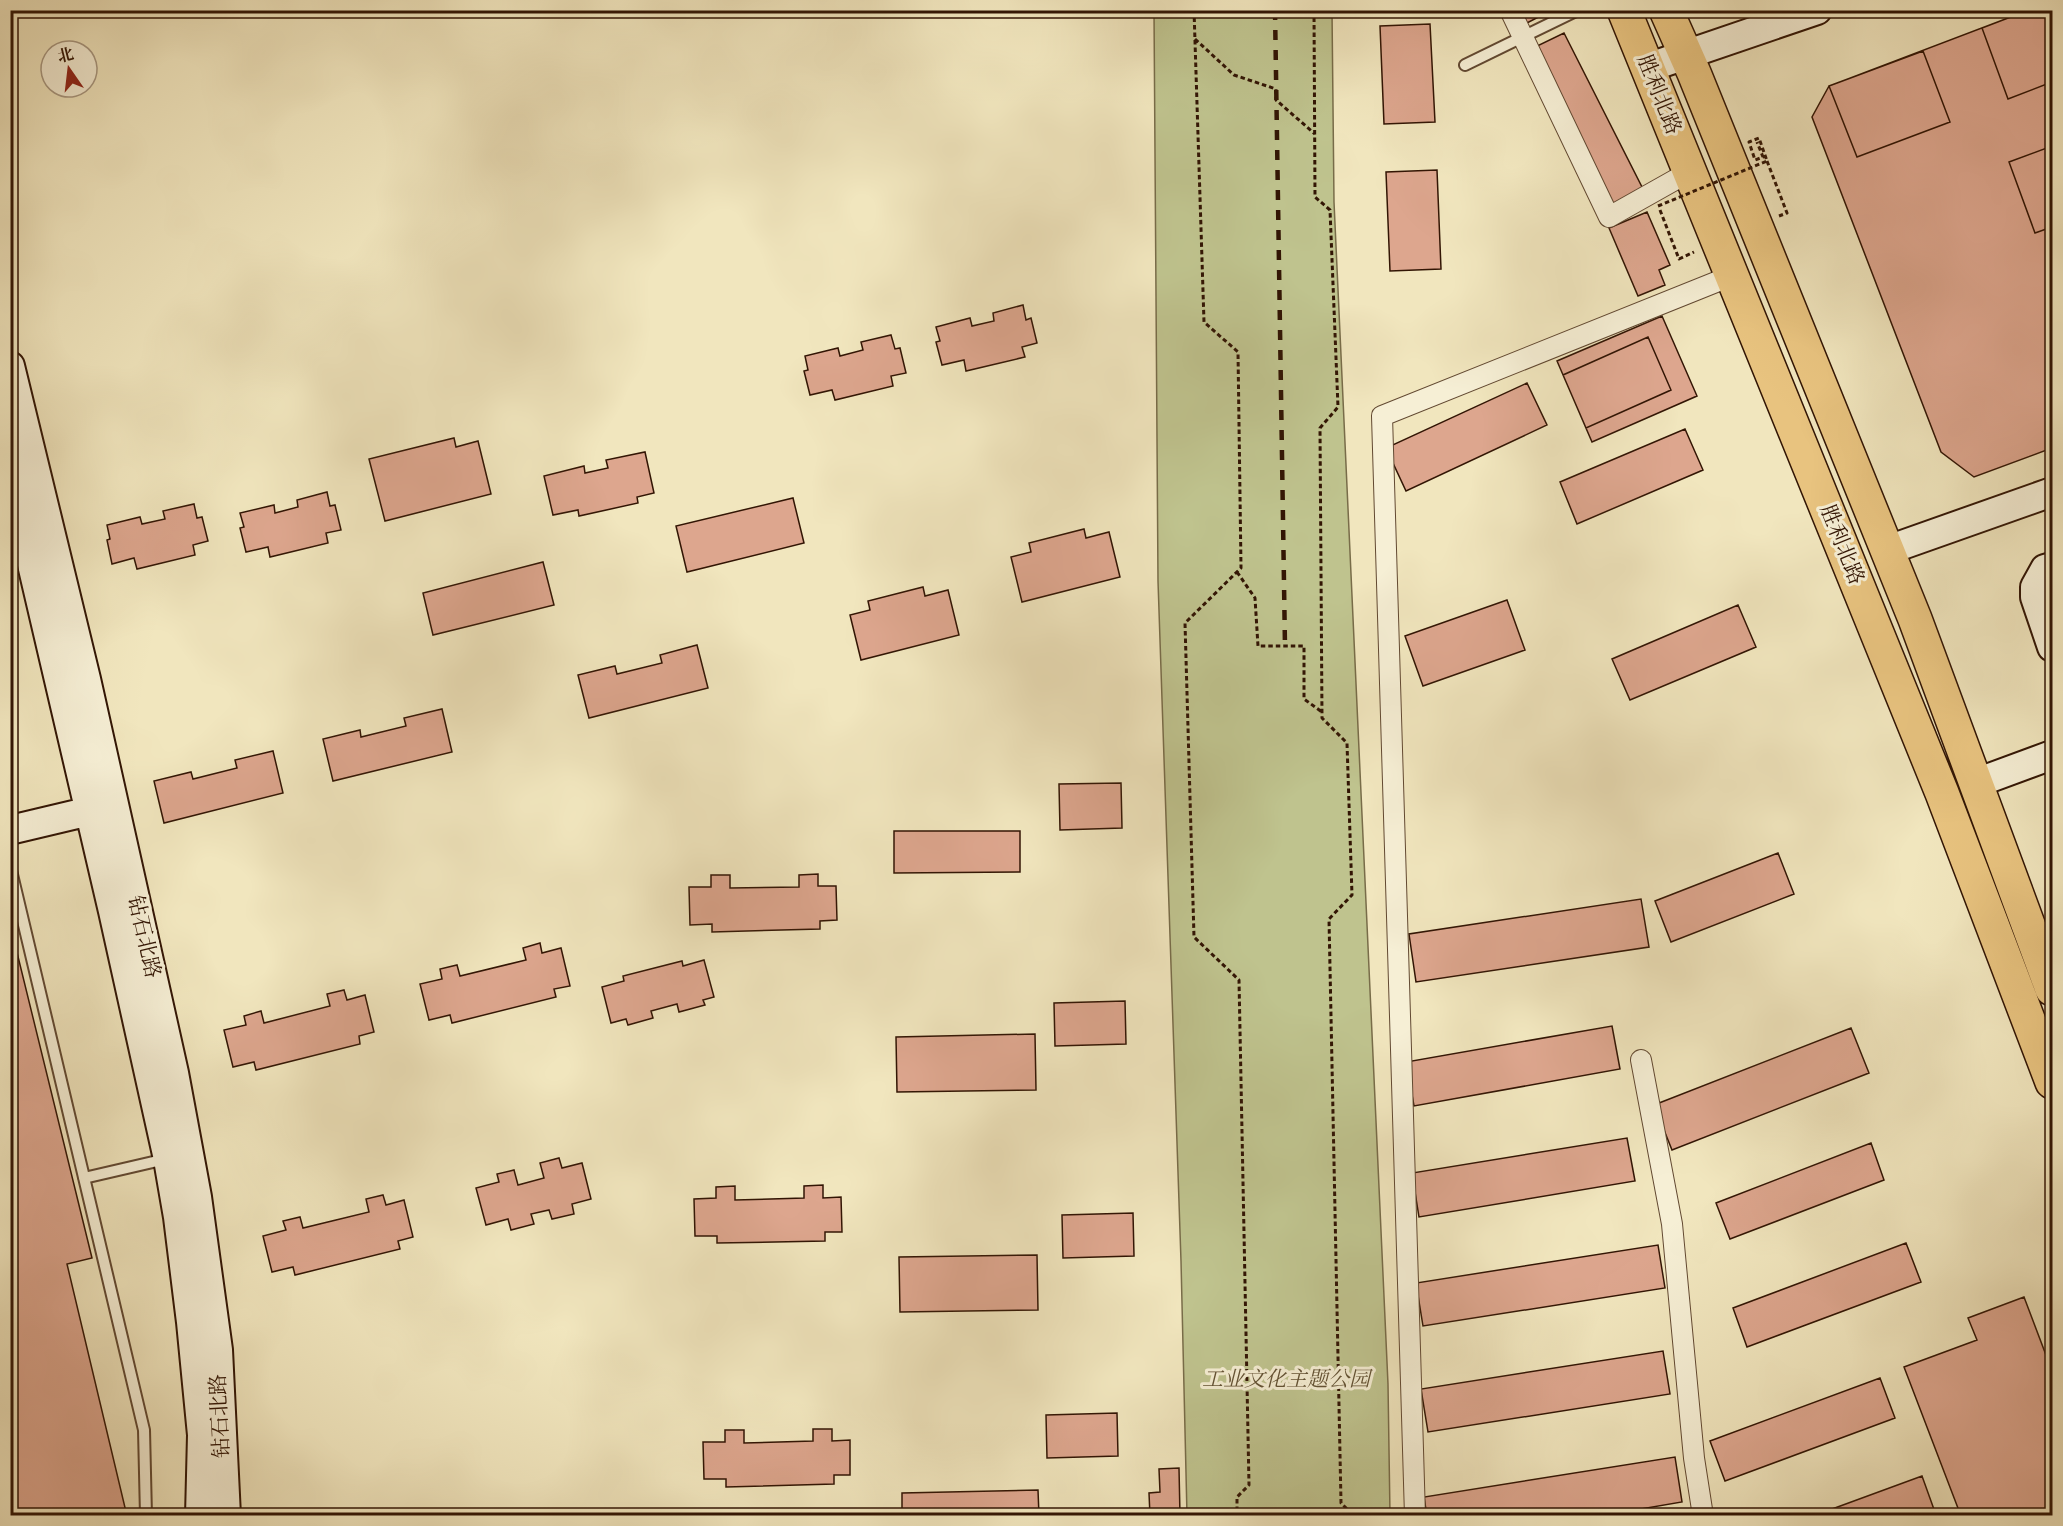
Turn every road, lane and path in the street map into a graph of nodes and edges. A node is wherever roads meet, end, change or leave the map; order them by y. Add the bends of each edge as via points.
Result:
1 (1194, 10) edge
2 (1314, 10) edge
3 (1509, 10) edge
4 (1578, 10) edge
5 (1666, 10) edge
6 (1817, 10) edge
7 (1631, 13) edge
8 (1522, 37) junction
9 (1195, 39) junction
10 (1686, 54) junction
11 (1465, 65) dead end
12 (1647, 68) junction
13 (1315, 134) junction
14 (1757, 142) dead end
15 (1767, 161) junction
16 (1689, 172) junction
17 (1787, 213) dead end
18 (1679, 259) dead end
19 (1731, 276) junction
20 (10, 366) edge
21 (10, 470) edge
22 (2052, 492) edge
23 (1888, 550) junction
24 (2052, 567) edge
25 (1237, 572) junction
26 (2052, 647) edge
27 (1322, 712) junction
28 (2052, 755) edge
29 (1976, 783) junction
30 (90, 811) junction
31 (10, 830) edge
32 (10, 866) edge
33 (2052, 989) edge
34 (2039, 1048) junction
35 (1641, 1060) dead end
36 (2052, 1082) edge
37 (2052, 1104) edge
38 (178, 1156) junction
39 (84, 1179) junction
40 (146, 1515) edge
41 (201, 1515) edge
42 (226, 1515) edge
43 (1237, 1515) edge
44 (1354, 1515) edge
45 (1415, 1515) edge
46 (1703, 1515) edge

1 - 9 path
2 - 13 path
3 - 8 street
4 - 8 lane
5 - 10 highway, 胜利北路
6 - 10 main road
7 - 12 highway, 胜利北路
8 - 11 lane
8 - 16 street via 1610,217
9 - 13 path via 1234,75 1276,90 1276,100
9 - 25 path via 1204,322 1238,352 1241,568
10 - 12 main road
10 - 23 highway, 胜利北路
12 - 16 highway, 胜利北路
13 - 27 path via 1315,197 1330,210 1338,407 1320,428
14 - 15 path, bridge via 1763,157 1755,160 1749,141 1759,138
15 - 17 path
15 - 18 path, bridge via 1658,206
16 - 19 highway, 胜利北路
19 - 34 highway, 胜利北路 via 1942,793
19 - 45 street via 1382,416
20 - 38 main road, 钻石北路 via 86,679 174,1073
21 - 30 main road, 钻石北路
22 - 23 main road
23 - 29 highway, 胜利北路
24 - 26 main road via 2045,569 2035,587 2035,597
25 - 27 path via 1255,598 1258,646 1304,646 1304,699
25 - 43 path via 1185,623 1194,937 1239,980 1249,1485 1237,1497
27 - 44 path via 1322,718 1347,743 1352,895 1329,919 1341,1503
28 - 29 main road
29 - 33 highway, 胜利北路
30 - 31 main road
30 - 38 main road, 钻石北路
32 - 39 lane
34 - 36 highway, 胜利北路
34 - 37 main road
35 - 46 street via 1672,1224
38 - 39 lane
38 - 41 main road, 钻石北路 via 178,1217 202,1435
38 - 42 main road, 钻石北路 via 210,1282 218,1350
39 - 40 lane via 144,1430

